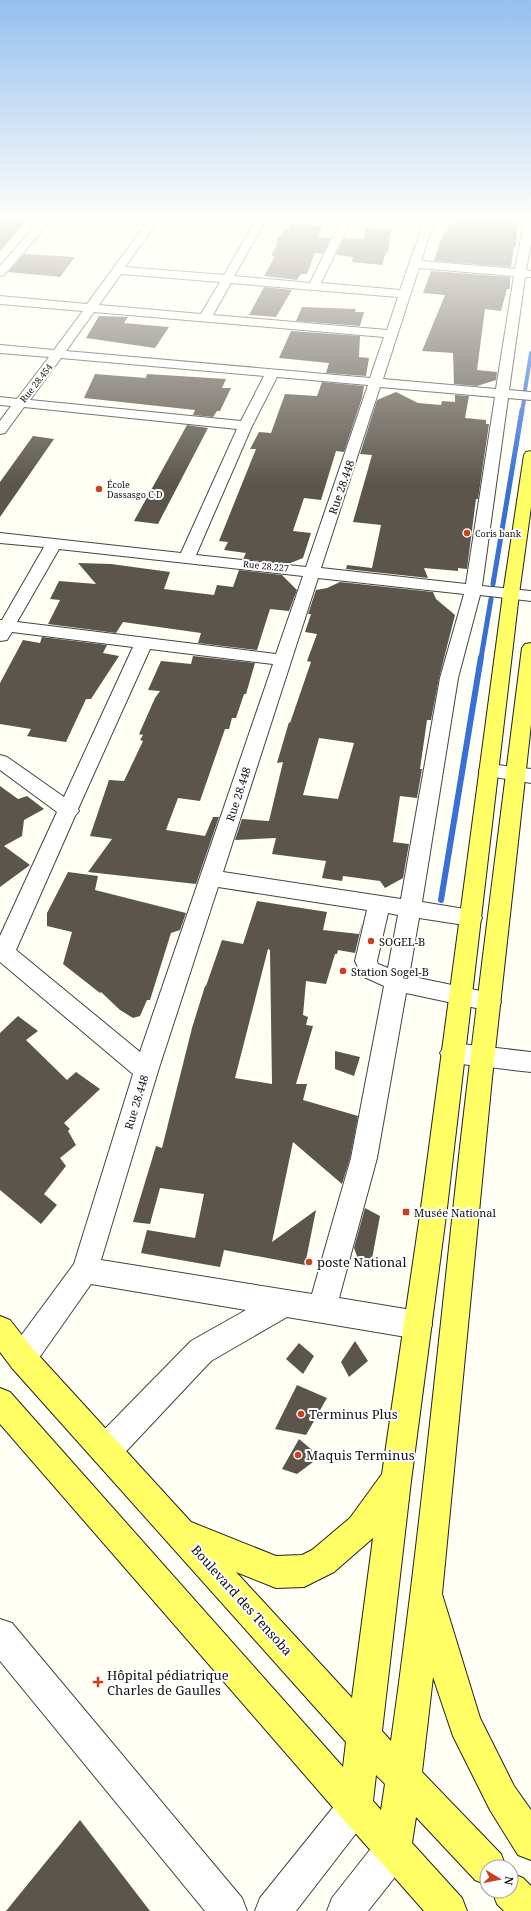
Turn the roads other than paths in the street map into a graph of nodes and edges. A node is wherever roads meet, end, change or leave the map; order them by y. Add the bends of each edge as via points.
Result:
1 (81, 307) edge
2 (211, 307) edge
3 (401, 307) edge
4 (519, 307) edge
5 (90, 308) junction
6 (205, 318) junction
7 (390, 334) junction
8 (0, 349) edge
9 (57, 355) junction
10 (272, 374) junction
11 (376, 384) junction
12 (503, 393) junction
13 (531, 396) edge
14 (0, 401) edge
15 (20, 403) junction
16 (245, 426) junction
17 (0, 430) edge
18 (531, 454) edge
19 (0, 538) edge
20 (54, 544) junction
21 (187, 558) junction
22 (312, 571) junction
23 (473, 590) junction
24 (521, 595) edge
25 (2, 629) edge
26 (144, 642) junction
27 (531, 648) edge
28 (282, 660) junction
29 (0, 761) edge
30 (489, 770) junction
31 (523, 775) edge
32 (69, 811) junction
33 (211, 878) junction
34 (378, 904) junction
35 (410, 908) junction
36 (471, 918) junction
37 (2, 950) edge
38 (397, 982) junction
39 (461, 997) junction
40 (490, 1002) junction
41 (452, 1052) junction
42 (483, 1056) junction
43 (531, 1062) edge
44 (146, 1071) junction
45 (86, 1270) junction
46 (284, 1303) junction
47 (322, 1309) junction
48 (418, 1325) junction
49 (0, 1330) edge
50 (22, 1358) junction
51 (0, 1402) edge
52 (106, 1450) junction
53 (396, 1481) junction
54 (182, 1533) junction
55 (427, 1593) junction
56 (0, 1636) edge
57 (364, 1737) junction
58 (404, 1778) junction
59 (355, 1807) junction
60 (531, 1842) edge
61 (393, 1850) junction
62 (480, 1859) edge
63 (518, 1899) edge
64 (229, 1911) edge
65 (273, 1911) edge
66 (345, 1911) edge
67 (449, 1911) edge
68 (529, 1911) edge

1 - 5 street
2 - 6 street
3 - 7 street, Rue 28.448
4 - 12 street
5 - 6 street
5 - 9 street, Rue 28.454
6 - 7 street
7 - 11 street, Rue 28.448
8 - 9 street
9 - 10 street
9 - 15 street, Rue 28.454
10 - 11 street
10 - 16 street
11 - 12 street
11 - 22 street, Rue 28.448
12 - 13 street
12 - 23 street
14 - 15 street
15 - 16 street
15 - 17 street, Rue 28.454
16 - 21 street
18 - 24 main road
19 - 20 street, Rue 28.227
20 - 21 street, Rue 28.227
20 - 25 street
21 - 22 street, Rue 28.227
22 - 23 street, Rue 28.227
22 - 28 street, Rue 28.448
23 - 24 street, Rue 28.227
23 - 35 street via 449,678
24 - 30 main road
25 - 26 street
26 - 28 street
26 - 32 street
27 - 31 main road
28 - 33 street, Rue 28.448
29 - 32 street
30 - 31 street
30 - 36 main road
31 - 40 main road
32 - 37 street
33 - 34 street
33 - 44 street, Rue 28.448
34 - 35 street
34 - 38 street via 366,961 370,970
35 - 36 street
35 - 38 street
36 - 39 main road
37 - 44 street
38 - 39 street
38 - 47 street via 364,1158
39 - 40 street
39 - 41 main road
40 - 42 main road
41 - 42 street
41 - 48 main road
42 - 43 street
42 - 55 main road
44 - 45 street, Rue 28.448
45 - 46 street
45 - 50 street, Rue 28.448
46 - 47 street
46 - 52 street via 201,1351
47 - 48 street
48 - 53 main road
49 - 50 main road, Boulevard des Tensoba
50 - 52 main road, Boulevard des Tensoba
51 - 59 main road
52 - 54 main road, Boulevard des Tensoba
53 - 54 main road via 362,1529 323,1561 304,1571 276,1572
53 - 57 main road
54 - 57 main road, Boulevard des Tensoba
55 - 58 main road
55 - 60 main road via 465,1724 502,1798
56 - 64 street
57 - 58 main road, Boulevard des Tensoba
57 - 59 main road
58 - 61 main road
58 - 62 main road, Boulevard des Tensoba
59 - 61 main road
59 - 65 street
61 - 66 street
61 - 67 main road
63 - 68 main road

